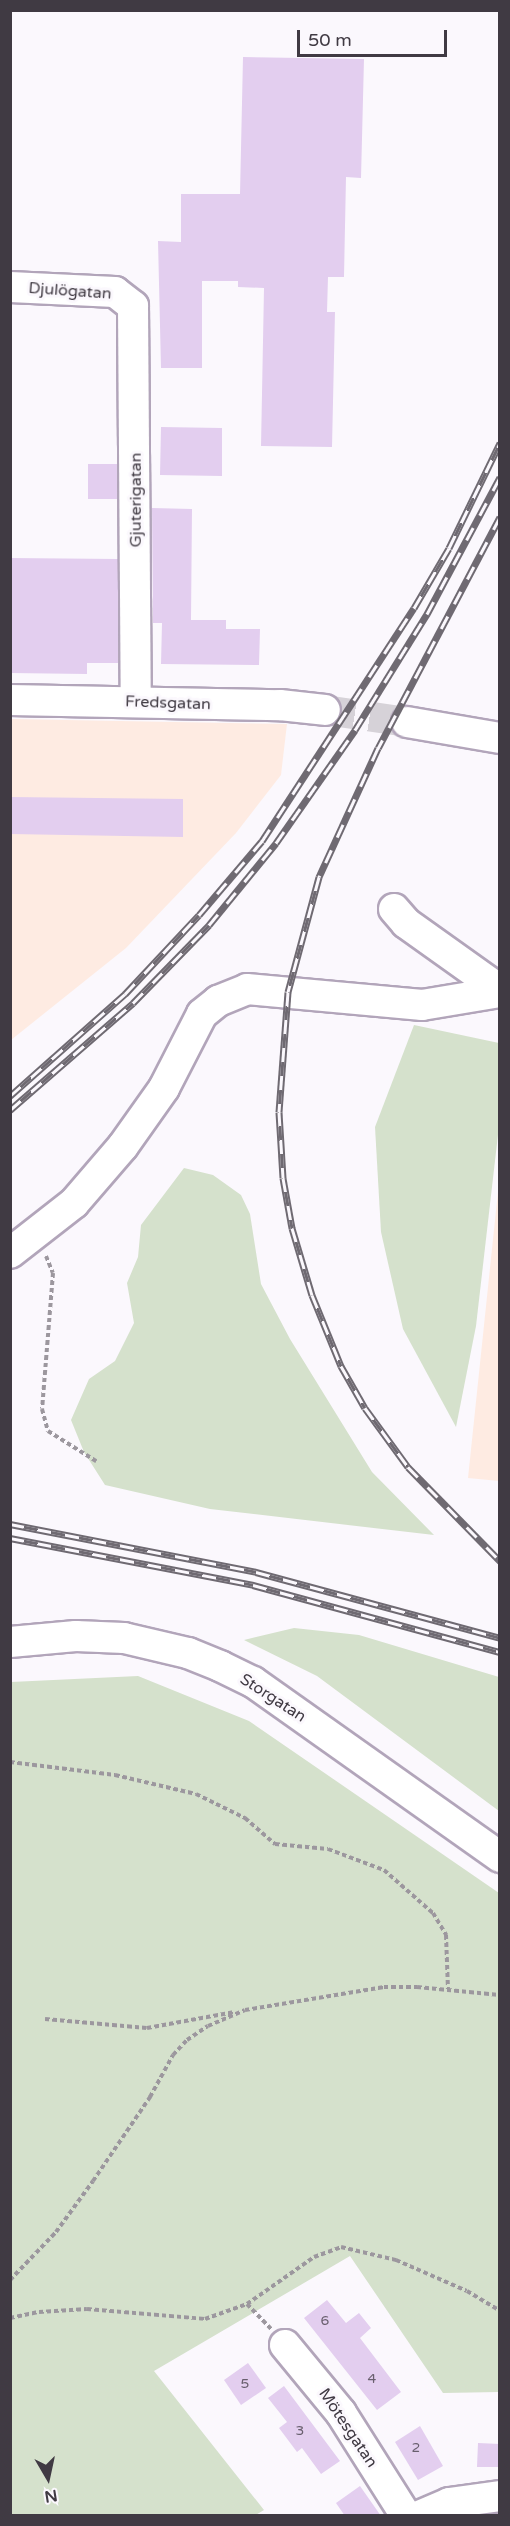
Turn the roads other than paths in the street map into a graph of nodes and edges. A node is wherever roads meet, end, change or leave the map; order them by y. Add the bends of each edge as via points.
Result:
1 (10, 287) edge
2 (128, 300) joint
3 (10, 700) edge
4 (136, 702) junction
5 (325, 710) tunnel mouth
6 (407, 722) tunnel mouth
7 (500, 738) edge
8 (394, 909) dead end
9 (500, 991) edge
10 (10, 1253) edge
11 (10, 1642) edge
12 (500, 1857) edge
13 (285, 2345) road end
14 (500, 2496) edge
15 (406, 2516) edge
16 (420, 2516) edge

1 - 2 street, Djulögatan via 93,289 115,292
2 - 4 street, Gjuterigatan via 133,306 136,328
3 - 4 street, Fredsgatan
4 - 5 street, Fredsgatan
6 - 7 street
8 - 9 street via 406,923
9 - 10 street via 422,1005 247,989 218,1001 202,1014 164,1088 123,1146 74,1203
11 - 12 street, Storgatan via 54,1637 124,1638 188,1653 220,1666 262,1689
13 - 15 street, Mötesgatan via 341,2413
14 - 16 street via 448,2503

